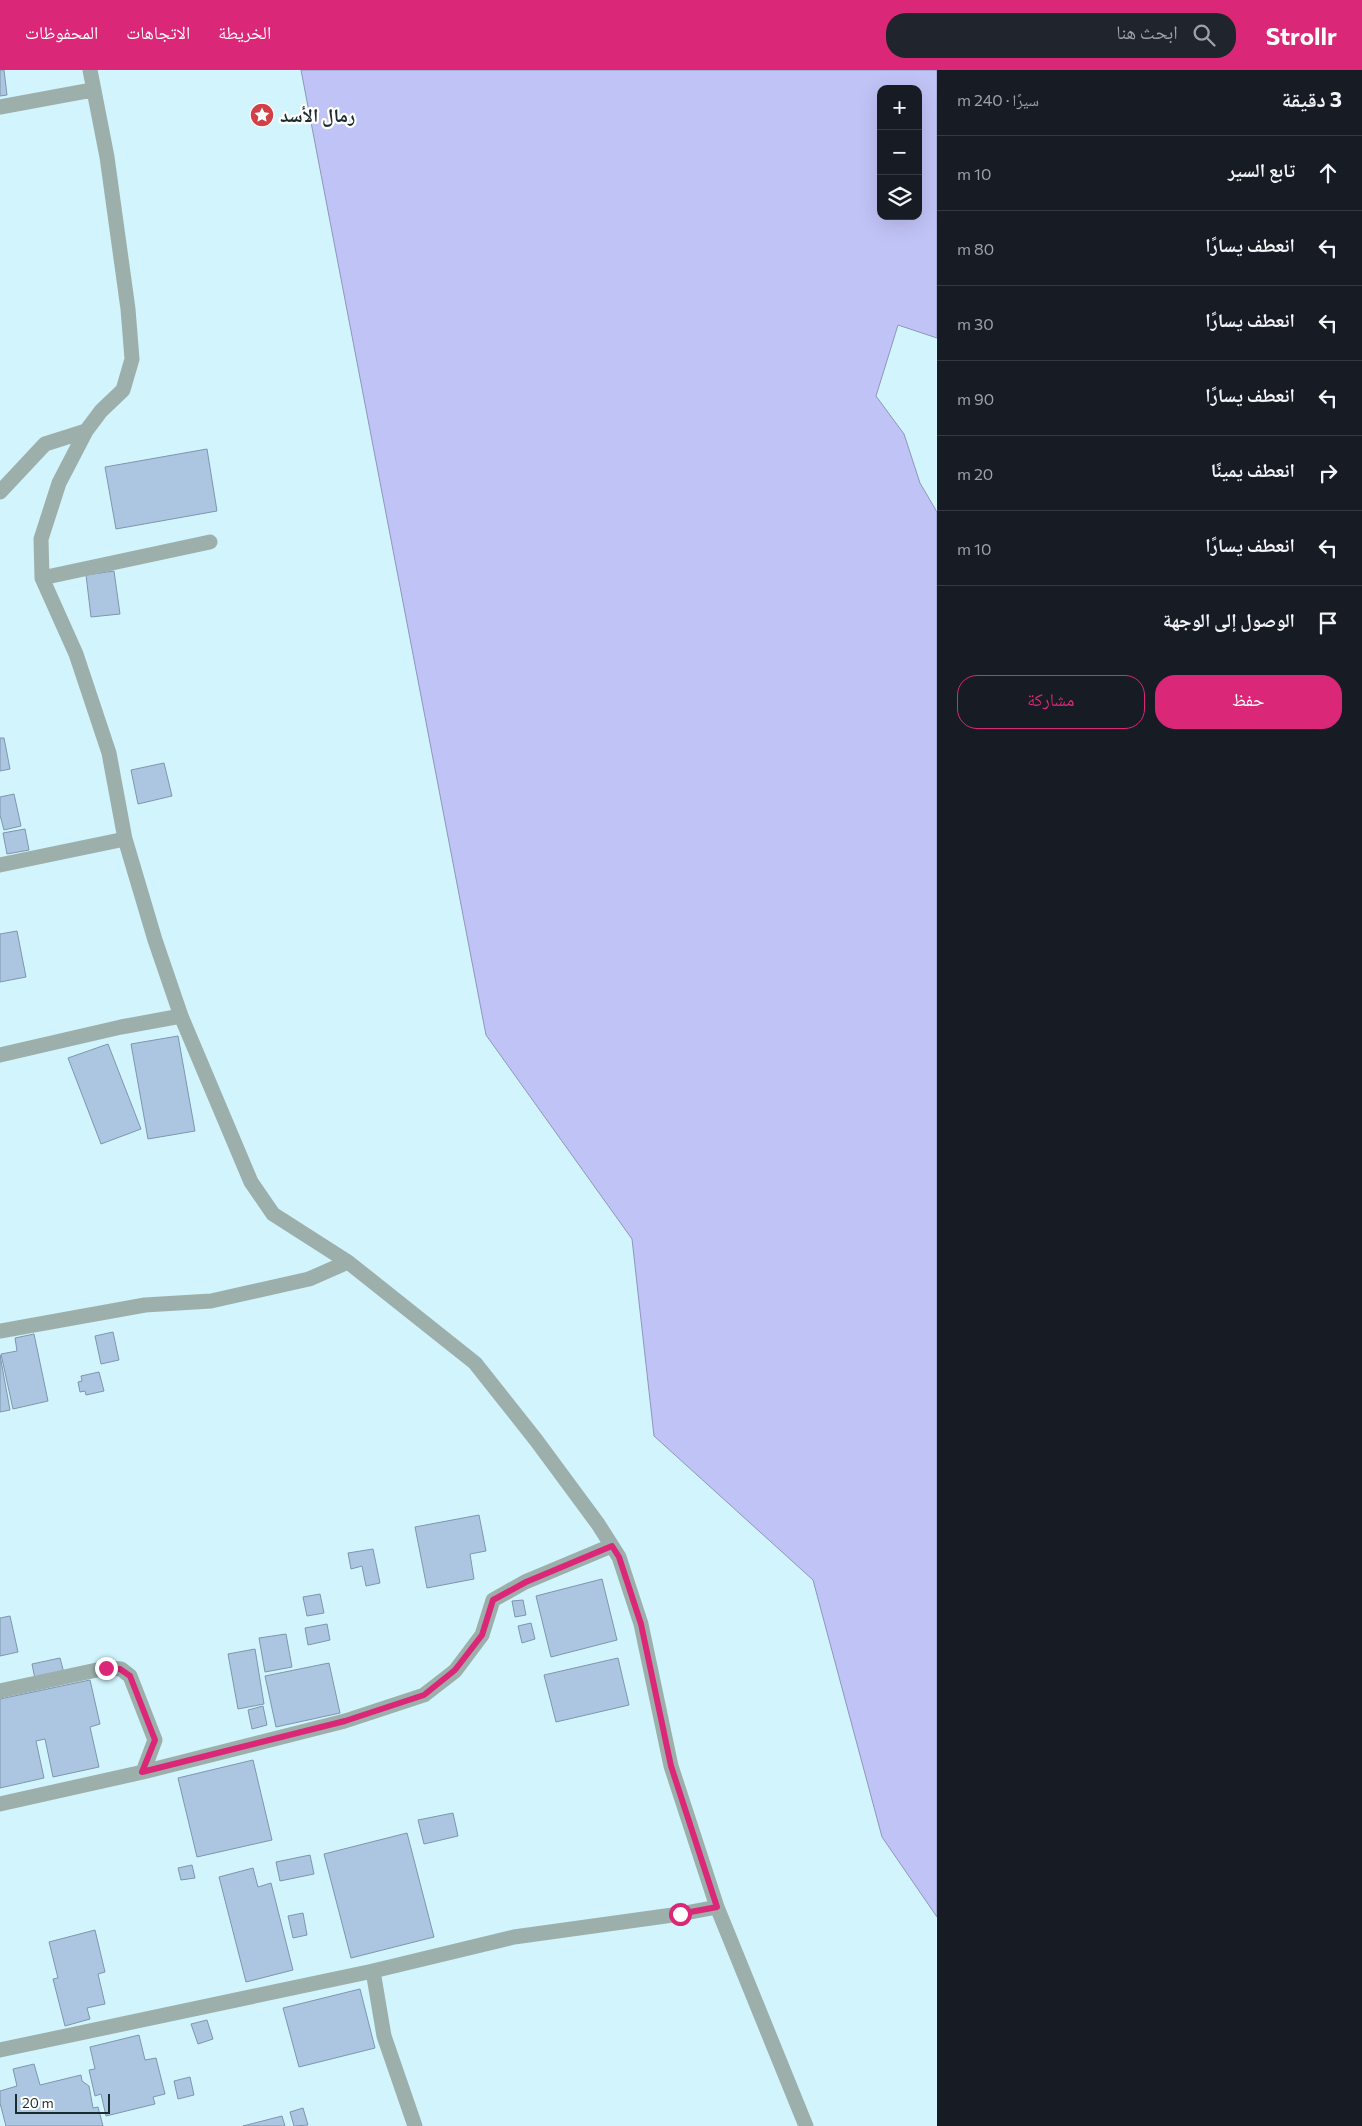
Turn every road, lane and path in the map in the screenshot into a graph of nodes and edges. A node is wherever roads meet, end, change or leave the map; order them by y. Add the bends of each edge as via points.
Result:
1 (90, 70) edge
2 (92, 90) junction
3 (0, 107) edge
4 (86, 431) junction
5 (3, 486) edge
6 (210, 542) dead end
7 (42, 578) junction
8 (125, 839) junction
9 (0, 865) edge
10 (182, 1016) junction
11 (0, 1055) edge
12 (348, 1262) junction
13 (0, 1331) edge
14 (612, 1546) junction
15 (0, 1692) edge
16 (142, 1772) junction
17 (0, 1804) edge
18 (717, 1907) junction
19 (373, 1971) junction
20 (0, 2050) edge
21 (415, 2126) edge
22 (806, 2126) edge

1 - 2 street
2 - 3 street
2 - 4 street via 107,157 132,359 123,390
4 - 5 street via 45,444
4 - 7 street via 59,483 41,539
6 - 7 street
7 - 8 street via 76,654 109,752
8 - 9 street
8 - 10 street
10 - 11 street
10 - 12 street via 251,1182 273,1214
12 - 13 street via 309,1279 211,1301 145,1305
12 - 14 street via 475,1363
14 - 16 street via 526,1582 493,1600 482,1635 455,1670 424,1695 345,1721
14 - 18 street via 619,1557 641,1624 671,1766
15 - 16 street via 106,1668 120,1669 130,1676 155,1740
16 - 17 street
18 - 19 street via 514,1937
18 - 22 street
19 - 20 street
19 - 21 street via 384,2036

